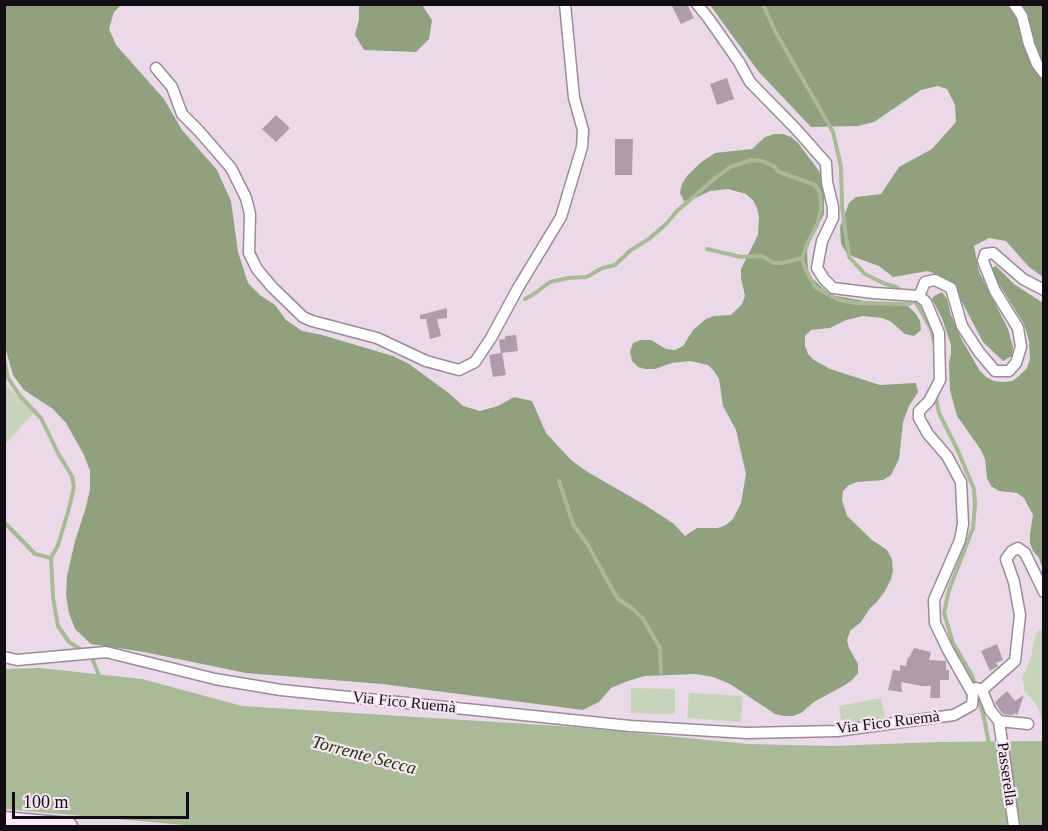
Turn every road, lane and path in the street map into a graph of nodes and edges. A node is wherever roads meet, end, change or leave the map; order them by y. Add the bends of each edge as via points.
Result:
1 (565, 4) edge
2 (697, 4) edge
3 (1014, 4) edge
4 (156, 68) dead end
5 (1044, 73) edge
6 (1044, 290) edge
7 (920, 296) junction
8 (1044, 592) edge
9 (4, 657) edge
10 (967, 685) junction
11 (982, 690) junction
12 (999, 721) junction
13 (1028, 724) dead end
14 (4, 820) edge
15 (69, 826) edge
16 (1014, 826) edge

1 - 4 street via 582,147 561,218 475,362 459,369 426,362 377,338 312,321 272,287 249,253 250,214 231,168 182,114 172,87
2 - 7 street via 750,82 826,163 833,218 822,241 817,268 824,279 833,288
3 - 5 street
6 - 7 street via 1023,279 993,253 985,254 983,261 995,291 1018,328 1021,347 1009,371 995,371 979,352 962,326 951,288 935,280 925,282
7 - 10 street via 939,333 940,380 919,411 920,418 961,482 963,524 934,600 935,623
8 - 11 street via 1025,553 1018,548 1012,551 1006,559 1020,615 1015,661
9 - 10 street, Via Fico Ruemà via 18,660 106,652 215,679 281,690 630,726 747,733 837,731 954,715 972,705 973,694
10 - 11 street
11 - 12 street
12 - 13 street
12 - 16 street, Passerella
14 - 15 main road

